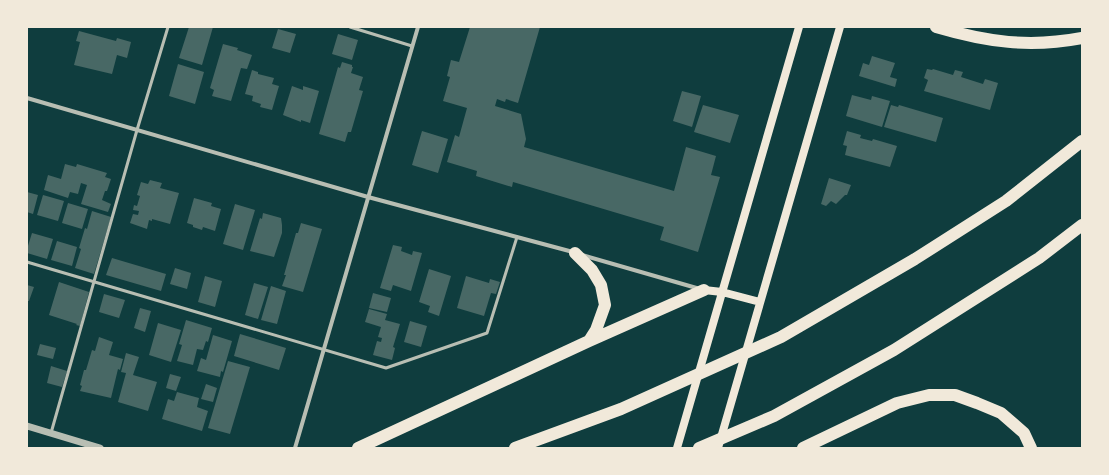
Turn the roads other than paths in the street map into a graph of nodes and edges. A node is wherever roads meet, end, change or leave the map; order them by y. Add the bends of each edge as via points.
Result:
1 (168, 27) edge
2 (350, 27) edge
3 (418, 27) edge
4 (799, 27) edge
5 (840, 27) edge
6 (936, 27) edge
7 (1082, 38) edge
8 (412, 46) junction
9 (27, 98) edge
10 (137, 130) junction
11 (1082, 141) edge
12 (368, 197) junction
13 (1082, 225) edge
14 (517, 237) junction
15 (574, 253) junction
16 (27, 262) edge
17 (94, 282) junction
18 (704, 290) junction
19 (722, 292) junction
20 (760, 302) junction
21 (589, 341) junction
22 (323, 350) junction
23 (27, 426) edge
24 (51, 433) junction
25 (100, 448) edge
26 (295, 448) edge
27 (358, 448) edge
28 (515, 448) edge
29 (677, 448) edge
30 (698, 448) edge
31 (718, 448) edge
32 (803, 448) edge
33 (1031, 448) edge

1 - 10 lane
2 - 8 lane
3 - 8 street
4 - 19 main road
5 - 20 main road
6 - 7 highway via 995,42 1025,44
8 - 12 street
9 - 10 street
10 - 12 street
10 - 17 lane
11 - 28 highway via 1006,201 915,259 782,337 621,409
12 - 14 street
12 - 22 street
13 - 30 highway via 1039,258 894,350 774,416
14 - 15 street
14 - 22 lane via 487,333 386,368
15 - 18 street
15 - 21 highway via 592,270 601,285 605,305
16 - 17 lane
17 - 22 lane
17 - 24 lane
18 - 19 main road
18 - 21 highway
19 - 20 main road
19 - 29 main road
20 - 31 main road
21 - 27 highway
22 - 26 street
23 - 24 street
24 - 25 street
32 - 33 highway via 896,403 929,395 954,395 1001,413 1024,433

